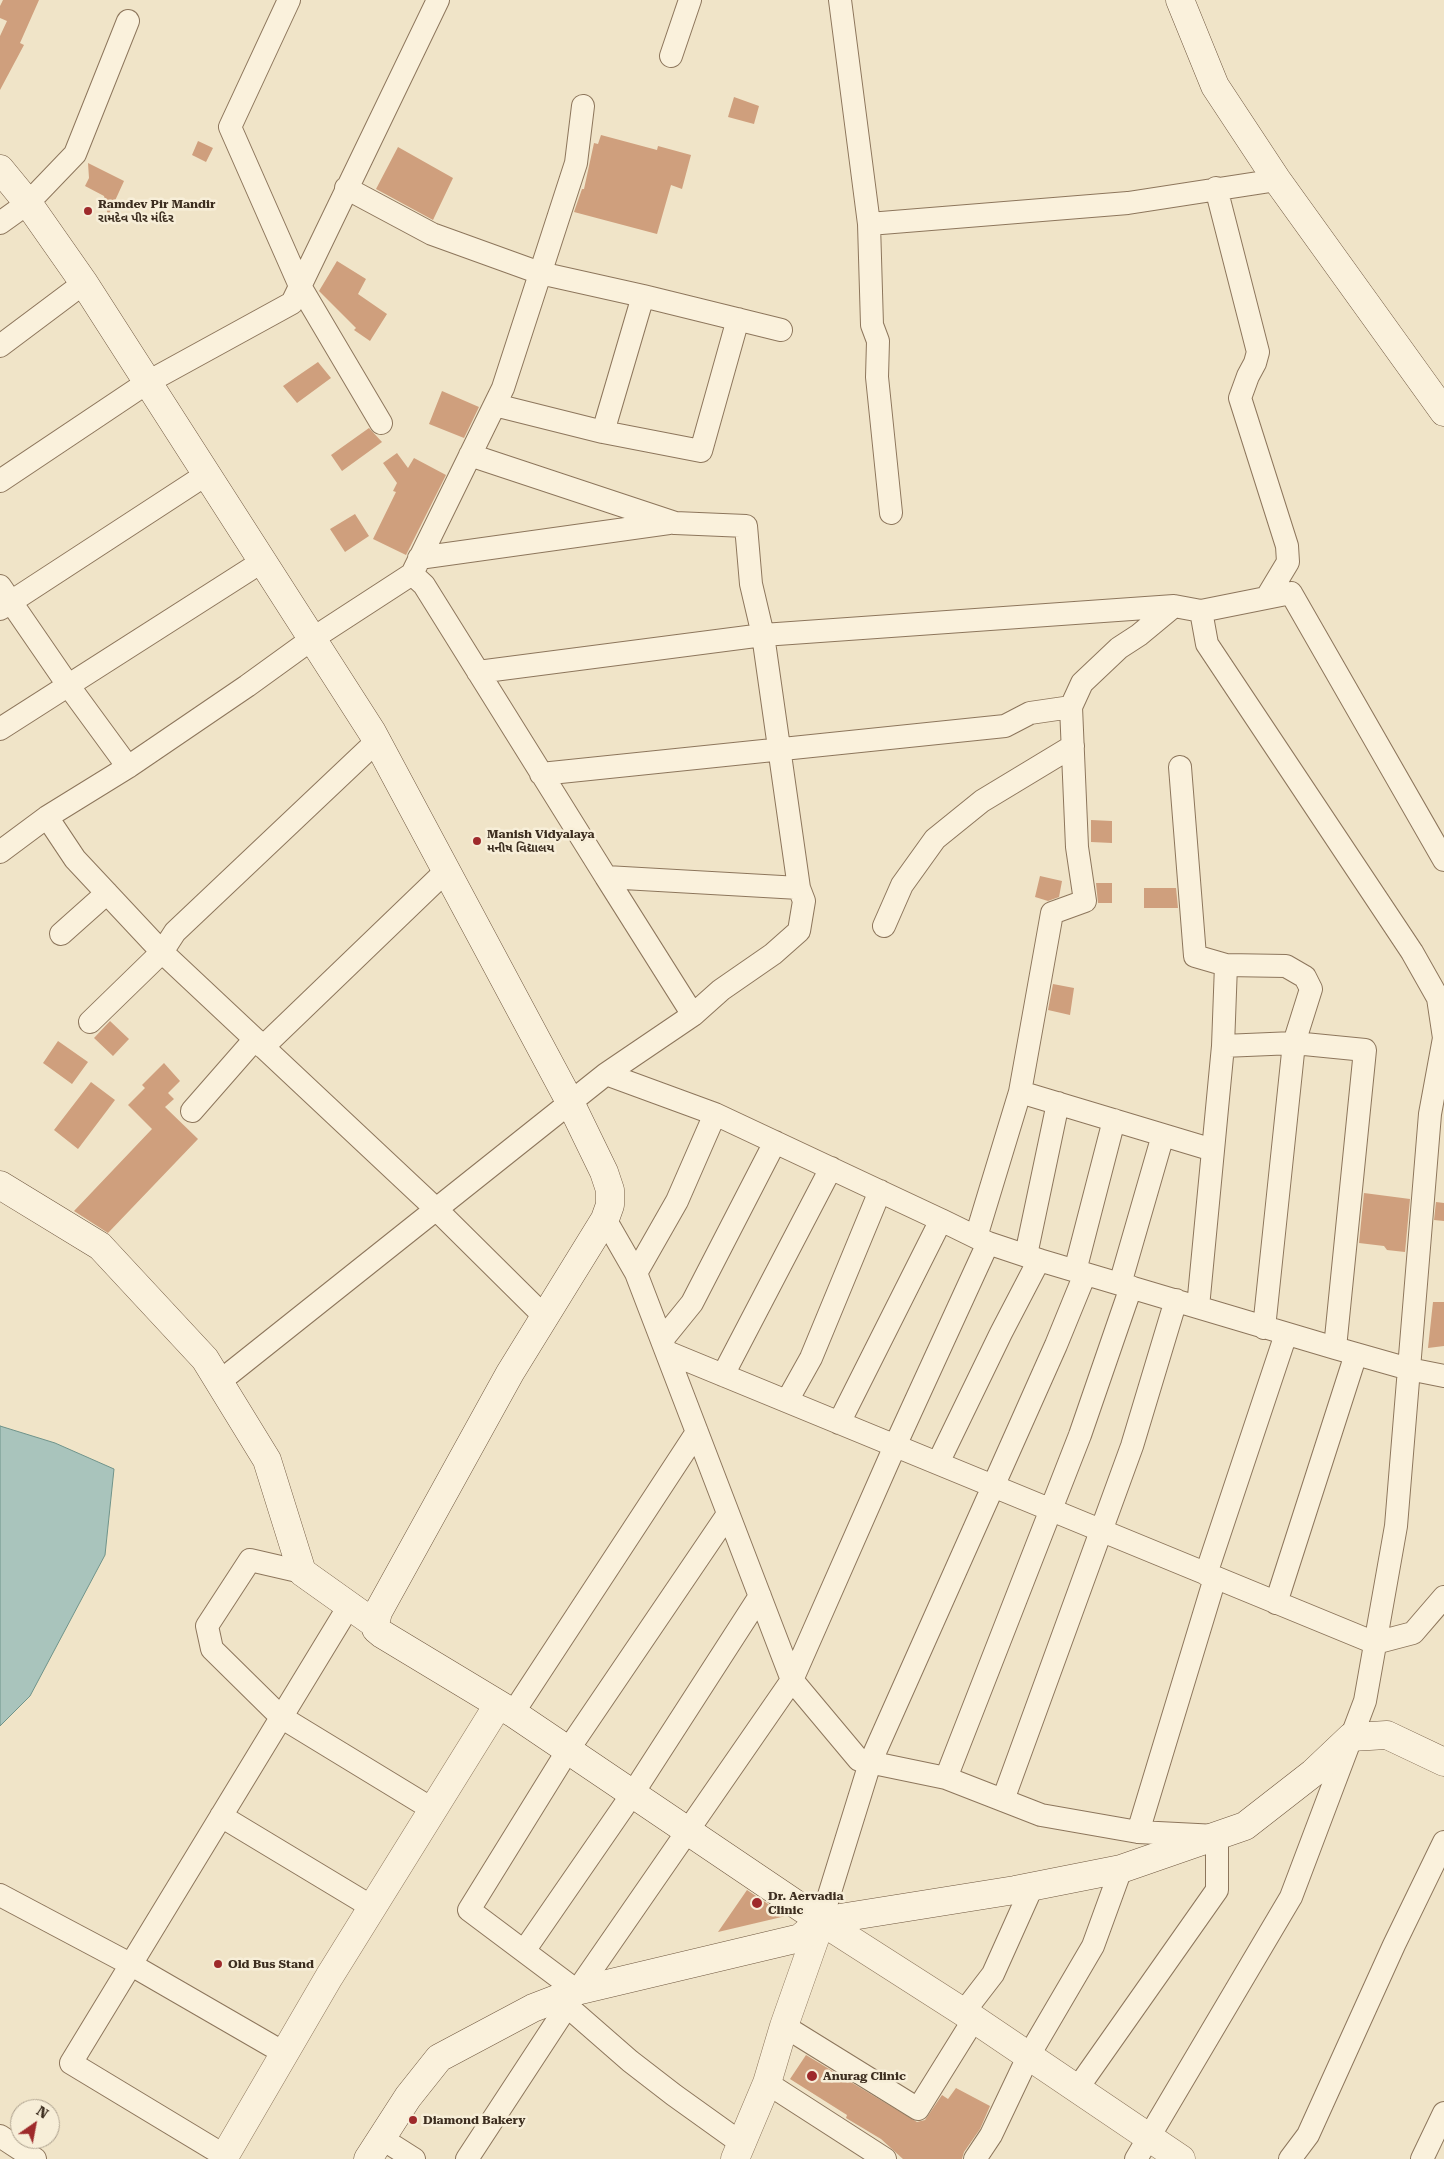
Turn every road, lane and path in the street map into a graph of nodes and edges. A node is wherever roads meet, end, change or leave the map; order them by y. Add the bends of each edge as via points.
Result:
1 (290, 0) edge
2 (438, 0) edge
3 (690, 0) edge
4 (840, 0) edge
5 (1180, 0) edge
6 (128, 21) dead end
7 (671, 56) dead end
8 (583, 106) dead end
9 (0, 169) edge
10 (1277, 180) junction
11 (346, 188) junction
12 (1216, 188) junction
13 (28, 203) junction
14 (0, 224) edge
15 (869, 224) junction
16 (540, 273) junction
17 (84, 283) junction
18 (300, 286) junction
19 (643, 296) junction
20 (738, 319) junction
21 (782, 330) dead end
22 (0, 346) edge
23 (148, 382) junction
24 (495, 404) junction
25 (1444, 412) edge
26 (381, 423) dead end
27 (603, 432) junction
28 (470, 455) junction
29 (207, 474) junction
30 (0, 481) edge
31 (891, 513) dead end
32 (675, 523) junction
33 (263, 561) junction
34 (415, 566) junction
35 (1267, 597) junction
36 (3, 599) edge
37 (1174, 606) junction
38 (1201, 610) junction
39 (763, 635) junction
40 (312, 639) junction
41 (478, 672) junction
42 (68, 685) junction
43 (1071, 707) junction
44 (0, 729) edge
45 (377, 740) junction
46 (1073, 746) junction
47 (779, 749) junction
48 (128, 767) junction
49 (1180, 767) dead end
50 (541, 774) junction
51 (47, 817) junction
52 (0, 852) edge
53 (1444, 860) edge
54 (446, 871) junction
55 (606, 877) junction
56 (800, 888) junction
57 (107, 893) junction
58 (884, 926) dead end
59 (61, 934) dead end
60 (162, 952) junction
61 (1226, 965) junction
62 (693, 1015) junction
63 (90, 1022) dead end
64 (259, 1043) junction
65 (1294, 1044) junction
66 (1223, 1046) junction
67 (606, 1074) junction
68 (1020, 1092) junction
69 (570, 1102) junction
70 (1058, 1103) junction
71 (192, 1111) dead end
72 (715, 1114) junction
73 (1114, 1120) junction
74 (1163, 1135) junction
75 (775, 1142) junction
76 (1213, 1150) junction
77 (831, 1168) junction
78 (0, 1185) edge
79 (880, 1191) junction
80 (436, 1209) junction
81 (605, 1220) junction
82 (941, 1220) junction
83 (982, 1240) junction
84 (1032, 1258) junction
85 (1080, 1272) junction
86 (636, 1274) junction
87 (1126, 1286) junction
88 (1176, 1300) junction
89 (1198, 1307) junction
90 (544, 1316) junction
91 (1264, 1328) junction
92 (1286, 1334) junction
93 (664, 1346) junction
94 (1334, 1348) junction
95 (1356, 1354) junction
96 (1409, 1369) junction
97 (723, 1375) junction
98 (1444, 1376) edge
99 (219, 1382) junction
100 (787, 1401) junction
101 (839, 1423) junction
102 (697, 1432) junction
103 (895, 1446) junction
104 (938, 1463) junction
105 (993, 1486) junction
106 (1051, 1510) junction
107 (728, 1514) junction
108 (1100, 1530) junction
109 (302, 1572) junction
110 (1211, 1576) junction
111 (760, 1596) junction
112 (1444, 1597) edge
113 (1276, 1602) junction
114 (350, 1606) junction
115 (374, 1624) junction
116 (1375, 1643) junction
117 (792, 1680) junction
118 (505, 1709) junction
119 (281, 1716) junction
120 (1351, 1737) junction
121 (568, 1750) junction
122 (1444, 1762) edge
123 (870, 1763) junction
124 (946, 1778) junction
125 (633, 1793) junction
126 (1003, 1800) junction
127 (432, 1809) junction
128 (221, 1816) junction
129 (689, 1831) junction
130 (1138, 1832) junction
131 (1217, 1836) junction
132 (1444, 1842) edge
133 (1121, 1869) junction
134 (1032, 1887) junction
135 (0, 1895) edge
136 (372, 1907) junction
137 (821, 1921) junction
138 (524, 1951) junction
139 (130, 1964) junction
140 (572, 1999) junction
141 (969, 2016) junction
142 (784, 2026) junction
143 (284, 2053) junction
144 (1028, 2057) junction
145 (767, 2083) junction
146 (1077, 2089) junction
147 (1444, 2113) edge
148 (0, 2136) edge
149 (374, 2148) edge
150 (1143, 2148) edge
151 (738, 2151) edge
152 (226, 2158) edge
153 (35, 2159) edge
154 (414, 2159) edge
155 (467, 2159) edge
156 (885, 2159) edge
157 (975, 2159) edge
158 (1181, 2159) edge
159 (1290, 2159) edge
160 (1422, 2159) edge

1 - 18 street via 230,126
2 - 11 street
3 - 7 street
4 - 15 street
5 - 10 main road via 1215,86
6 - 13 street via 75,154
8 - 16 street via 576,163
9 - 13 main road
10 - 12 street
10 - 25 main road
11 - 16 street via 432,234
11 - 18 street
12 - 15 street via 1128,203
12 - 35 street via 1258,352 1240,398 1286,546 1288,562
13 - 14 street
13 - 17 main road
15 - 31 street via 872,325 878,340 877,377
16 - 19 street
16 - 24 street
17 - 22 street
17 - 23 main road
18 - 23 street via 292,303
18 - 26 street
19 - 20 street
19 - 27 street
20 - 21 street
20 - 27 street via 701,451
23 - 29 main road
23 - 30 street
24 - 27 street
24 - 28 street
28 - 32 street
28 - 34 street
29 - 33 main road
29 - 36 street
32 - 34 street
32 - 39 street via 746,526 751,584
33 - 40 main road
33 - 42 street
34 - 40 street
34 - 41 street
35 - 38 street
35 - 53 street via 1291,593
36 - 42 street
37 - 38 street
37 - 39 street
37 - 43 street via 1119,648 1082,683
38 - 96 street via 1207,644 1412,952 1438,998 1444,1038 1430,1114
39 - 41 street
39 - 47 street
40 - 45 main road
40 - 48 street
41 - 50 street
42 - 44 street
42 - 48 street
43 - 46 street
43 - 47 street via 1030,713 1005,726
45 - 54 main road
45 - 60 street via 175,932
46 - 58 street via 982,801 935,839 902,885
46 - 68 street via 1077,847 1085,901 1052,913
47 - 50 street
47 - 56 street
48 - 51 street
49 - 61 street via 1195,956
50 - 55 street
51 - 52 street
51 - 57 street via 75,859
54 - 64 street
54 - 69 main road
55 - 56 street
55 - 62 street
56 - 62 street via 804,901 799,931
57 - 59 street
57 - 60 street
60 - 63 street
60 - 64 street
61 - 65 street via 1286,966 1305,977 1311,989
61 - 66 street
62 - 67 street
64 - 71 street
64 - 80 street
65 - 66 street
65 - 91 street
65 - 94 street via 1365,1050
66 - 76 street
67 - 69 street
67 - 72 street
68 - 70 street
68 - 83 street
69 - 80 street
69 - 81 main road via 610,1190
70 - 73 street
70 - 84 street
72 - 75 street
72 - 86 street via 677,1200
73 - 74 street
73 - 85 street
74 - 76 street
74 - 87 street
75 - 77 street
75 - 93 street via 692,1303
76 - 89 street
77 - 79 street
77 - 97 street
78 - 99 main road via 100,1246 205,1359
79 - 82 street
79 - 100 street via 811,1358
80 - 90 street
80 - 99 street
81 - 86 street
81 - 90 main road
82 - 83 street
82 - 101 street
83 - 84 street
83 - 103 street
84 - 85 street
84 - 104 street via 1001,1333
85 - 87 street
85 - 105 street via 1056,1346
86 - 93 street
87 - 88 street
87 - 106 street via 1080,1435
88 - 89 street
88 - 108 street via 1132,1446
89 - 91 street
90 - 115 main road via 392,1586
91 - 92 street
92 - 94 street
92 - 110 street
93 - 97 street
93 - 102 street
94 - 95 street
95 - 96 street
95 - 113 street
96 - 98 street
96 - 116 street via 1396,1526
97 - 100 street
99 - 109 main road via 268,1460
100 - 101 street
101 - 103 street
102 - 107 street
102 - 118 street
103 - 104 street
103 - 117 street
104 - 105 street
105 - 106 street
105 - 123 street
106 - 108 street
106 - 124 street
107 - 111 street
107 - 121 street
108 - 110 street
108 - 126 street
109 - 114 main road
109 - 119 street via 250,1560 207,1626 212,1649
110 - 113 street
110 - 130 street
111 - 117 street
111 - 125 street
112 - 116 street via 1413,1633
113 - 116 street
114 - 115 main road
114 - 119 street
115 - 118 main road via 382,1634
116 - 120 street via 1364,1702
117 - 123 street via 859,1760
117 - 129 street
118 - 121 main road
118 - 127 main road
119 - 127 street
119 - 128 street
120 - 122 main road via 1387,1736
120 - 131 main road via 1245,1826
120 - 150 street via 1291,1897
121 - 125 main road
121 - 138 street via 468,1910
123 - 124 street
123 - 137 street
124 - 126 street
125 - 129 main road
125 - 138 street
126 - 130 street via 1041,1815
127 - 136 main road
128 - 136 street
128 - 139 street
129 - 137 main road
129 - 140 street
130 - 131 street
131 - 133 main road
131 - 146 street via 1217,1890
132 - 159 street via 1308,2135
133 - 134 main road
133 - 144 street via 1094,1946
134 - 137 main road
134 - 141 street via 993,1974
135 - 139 street
136 - 143 main road
137 - 140 main road via 800,1938
137 - 141 main road
137 - 142 main road
138 - 140 street
139 - 143 street
139 - 152 street via 71,2063
140 - 149 main road via 533,2008 440,2058 408,2097
140 - 151 street via 638,2066
140 - 155 street
141 - 142 street via 918,2109
141 - 144 main road
142 - 145 main road
143 - 152 main road
144 - 146 main road
144 - 157 street via 992,2135
145 - 151 main road
145 - 156 street
146 - 150 main road
147 - 160 street
148 - 153 street
149 - 154 street
150 - 158 main road

